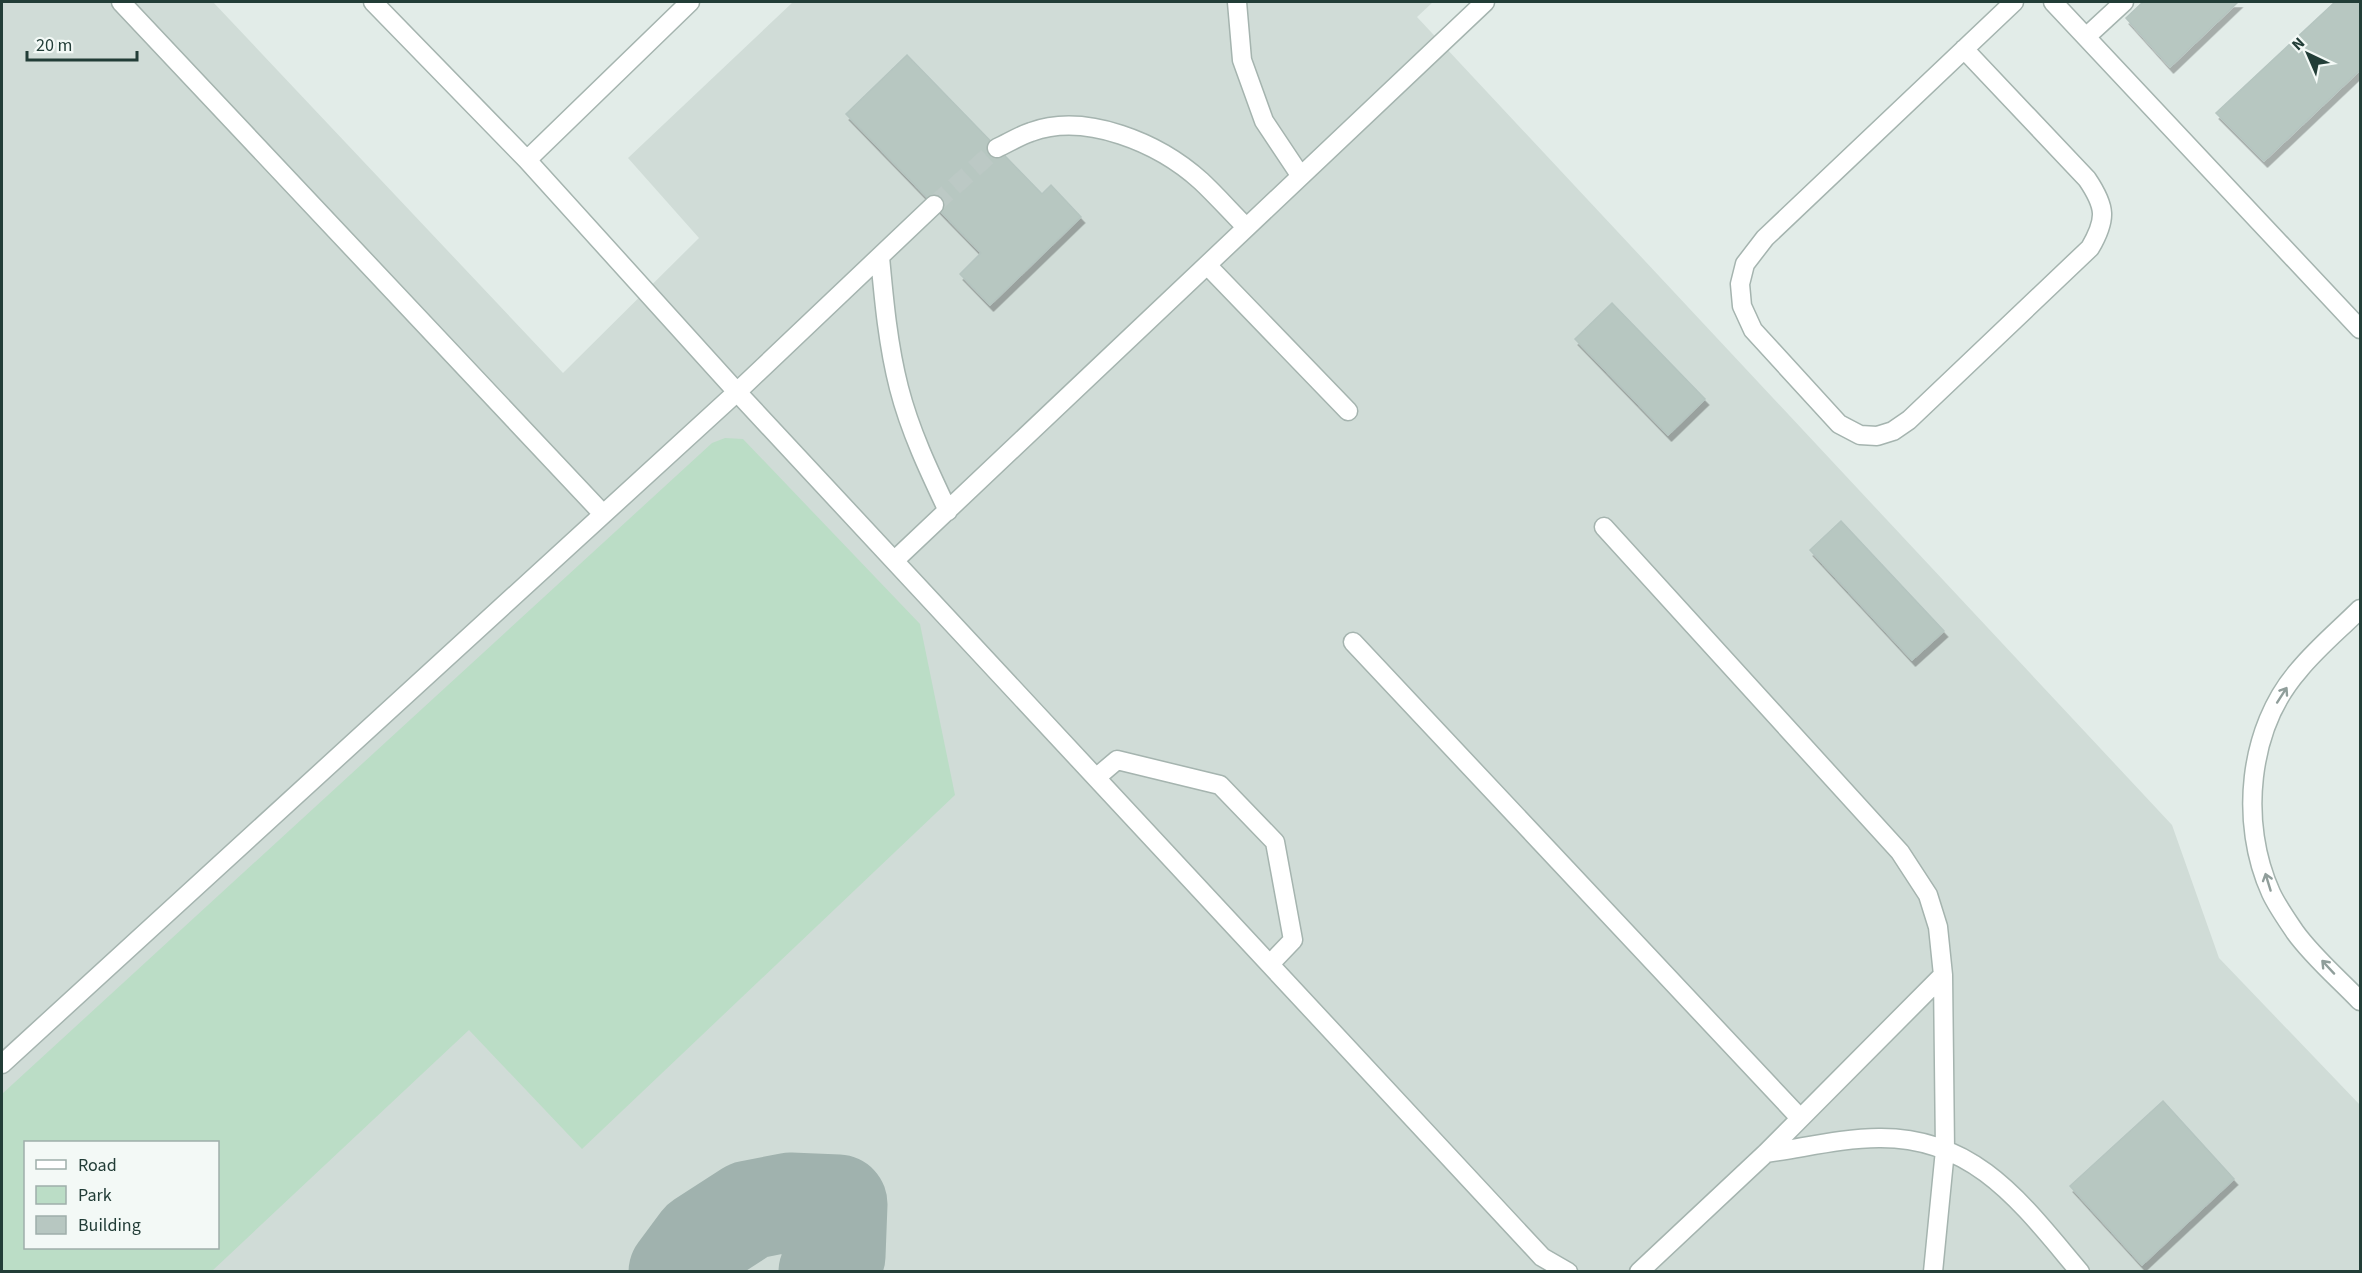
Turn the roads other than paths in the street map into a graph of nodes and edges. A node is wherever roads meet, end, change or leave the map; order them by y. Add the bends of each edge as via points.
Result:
1 (121, 2) edge
2 (373, 2) edge
3 (690, 2) edge
4 (1237, 2) edge
5 (1485, 2) edge
6 (2014, 2) edge
7 (2053, 2) edge
8 (2124, 2) edge
9 (2086, 37) junction
10 (1964, 49) junction
11 (997, 148) tunnel mouth
12 (527, 160) junction
13 (1300, 175) junction
14 (934, 205) tunnel mouth
15 (1246, 227) junction
16 (880, 256) junction
17 (1207, 265) junction
18 (2361, 329) edge
19 (737, 392) junction
20 (1348, 411) dead end
21 (948, 511) junction
22 (603, 514) junction
23 (1604, 527) dead end
24 (895, 560) junction
25 (2361, 609) edge
26 (1353, 642) dead end
27 (1097, 777) junction
28 (1270, 964) junction
29 (1942, 975) junction
30 (2361, 1001) edge
31 (2, 1064) edge
32 (1800, 1118) junction
33 (1945, 1150) junction
34 (1766, 1153) junction
35 (1568, 1272) edge
36 (1639, 1272) edge
37 (1933, 1272) edge
38 (2079, 1272) edge

1 - 22 street
2 - 12 street
3 - 12 street
4 - 13 street via 1242,60 1264,121
5 - 13 street
6 - 10 street
7 - 9 street
8 - 9 street
9 - 18 street
10 - 10 street via 1765,238 1745,264 1740,284 1742,306 1753,330 1839,424 1860,435 1877,436 1909,420 2090,248 2101,229 2099,197 2087,179
11 - 15 street via 1032,132 1060,126 1098,127 1164,155 1199,179
12 - 19 street
13 - 15 street
14 - 16 street
15 - 17 street
16 - 19 street
16 - 21 street via 886,323 899,388 920,451
17 - 20 street
17 - 21 street
19 - 22 street
19 - 24 street
21 - 24 street
22 - 31 street
23 - 29 street via 1900,852 1928,896 1938,927
24 - 27 street
30 -> 25 street via 2296,933 2271,893 2255,841 2252,792 2259,746 2275,706 2298,671
26 - 32 street
27 - 28 street
27 - 28 street via 1117,760 1220,785 1275,842 1293,940
28 - 35 street via 1542,1257
29 - 32 street
29 - 33 street
32 - 34 street
33 - 34 street via 1878,1138
33 - 37 street
33 - 38 street via 1994,1177 2021,1202
34 - 36 street

